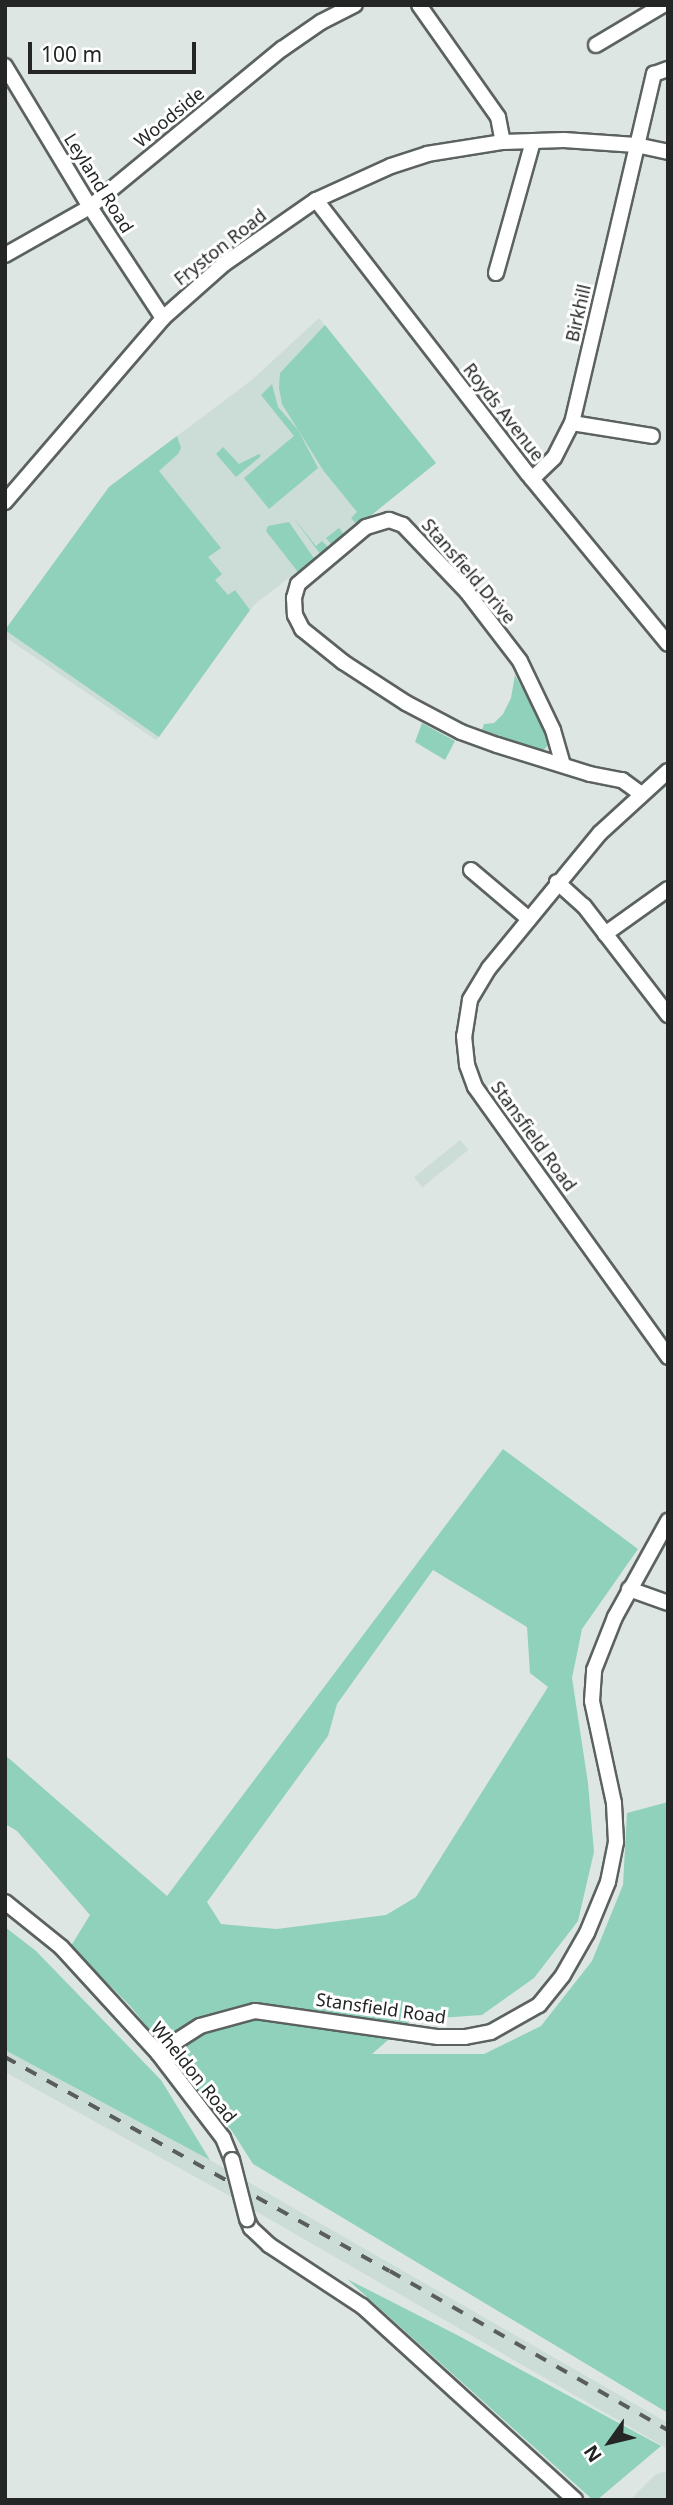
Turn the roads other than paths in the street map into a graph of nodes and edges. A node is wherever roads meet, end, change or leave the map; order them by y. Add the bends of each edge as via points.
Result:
1 (355, 5) edge
2 (419, 5) edge
3 (663, 5) edge
4 (596, 46) dead end
5 (5, 66) edge
6 (668, 69) edge
7 (533, 141) junction
8 (503, 142) junction
9 (636, 145) junction
10 (668, 152) edge
11 (316, 200) junction
12 (90, 206) junction
13 (5, 255) edge
14 (496, 273) dead end
15 (163, 318) junction
16 (572, 423) junction
17 (652, 436) dead end
18 (532, 479) junction
19 (5, 502) edge
20 (668, 643) edge
21 (563, 765) junction
22 (668, 771) edge
23 (641, 794) junction
24 (471, 870) dead end
25 (557, 882) junction
26 (668, 889) edge
27 (529, 919) junction
28 (605, 934) junction
29 (668, 1015) edge
30 (668, 1357) edge
31 (668, 1521) edge
32 (629, 1589) junction
33 (668, 1603) edge
34 (5, 1902) edge
35 (158, 2053) junction
36 (575, 2500) edge

1 - 12 street, Woodside via 282,48
2 - 8 street via 498,117
3 - 4 street
5 - 12 street, Leyland Road
6 - 9 street, Birkhill via 654,74
7 - 8 street, Fryston Road
7 - 9 street, Fryston Road
7 - 14 street
8 - 11 street, Fryston Road via 391,166
9 - 10 street, Fryston Road
9 - 16 street, Birkhill
11 - 15 street, Fryston Road via 224,264
11 - 18 street, Royds Avenue
12 - 13 street, Woodside
12 - 15 street, Leyland Road
15 - 19 street, Fryston Road
16 - 17 street
16 - 18 street, Birkhill via 554,458
18 - 20 street, Royds Avenue
21 - 21 street, Stansfield Drive via 554,730 520,661 467,592 403,525 389,520 366,527 298,584 295,615 302,629 342,662 454,729
21 - 23 street, Stansfield Drive via 622,780
22 - 23 street, Stansfield Road
23 - 25 street, Stansfield Road
24 - 27 street
25 - 27 street, Stansfield Road
25 - 28 street via 584,906
26 - 28 street
27 - 30 street, Stansfield Road via 470,1000 464,1036 467,1065 487,1105
28 - 29 street
31 - 32 street, Stansfield Road
32 - 33 street
32 - 35 street, Stansfield Road via 594,1670 592,1700 614,1803 615,1842 608,1882 587,1934 539,2005 492,2032 465,2037 255,2011 201,2026
34 - 35 street, Wheldon Road via 61,1947
35 - 36 street, Wheldon Road, bridge via 223,2138 251,2228 269,2245 362,2306

